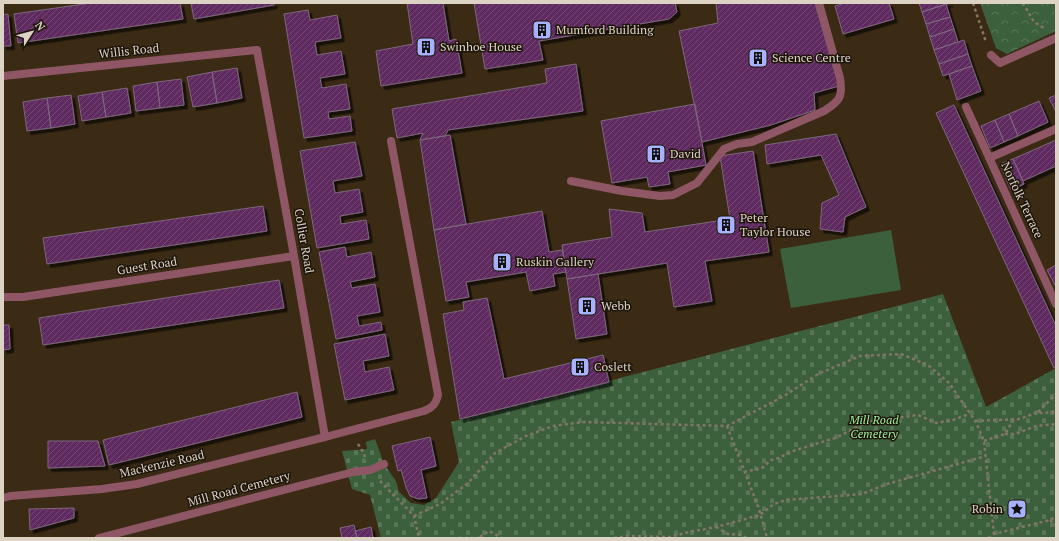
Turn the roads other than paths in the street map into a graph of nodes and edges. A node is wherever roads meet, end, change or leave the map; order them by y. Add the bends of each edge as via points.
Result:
1 (819, 3) edge
2 (1056, 38) edge
3 (257, 50) joint
4 (991, 55) road end
5 (3, 76) edge
6 (966, 107) dead end
7 (1056, 129) edge
8 (391, 141) dead end
9 (989, 158) junction
10 (571, 181) dead end
11 (294, 256) junction
12 (3, 298) edge
13 (1056, 304) edge
14 (324, 437) junction
15 (384, 464) dead end
16 (3, 498) edge
17 (99, 538) edge

1 - 10 street via 842,91 834,105 752,142 724,149 697,183 673,195 660,196 622,191
2 - 4 street via 1000,63
3 - 5 street, Willis Road
3 - 11 street, Collier Road
6 - 9 street, Norfolk Terrace
7 - 9 street
8 - 14 street, Mackenzie Road via 438,395 432,408 424,412
9 - 13 street, Norfolk Terrace
11 - 12 street, Guest Road
11 - 14 street, Collier Road
14 - 16 street, Mackenzie Road via 137,484
15 - 17 street, Mill Road Cemetery via 370,470

